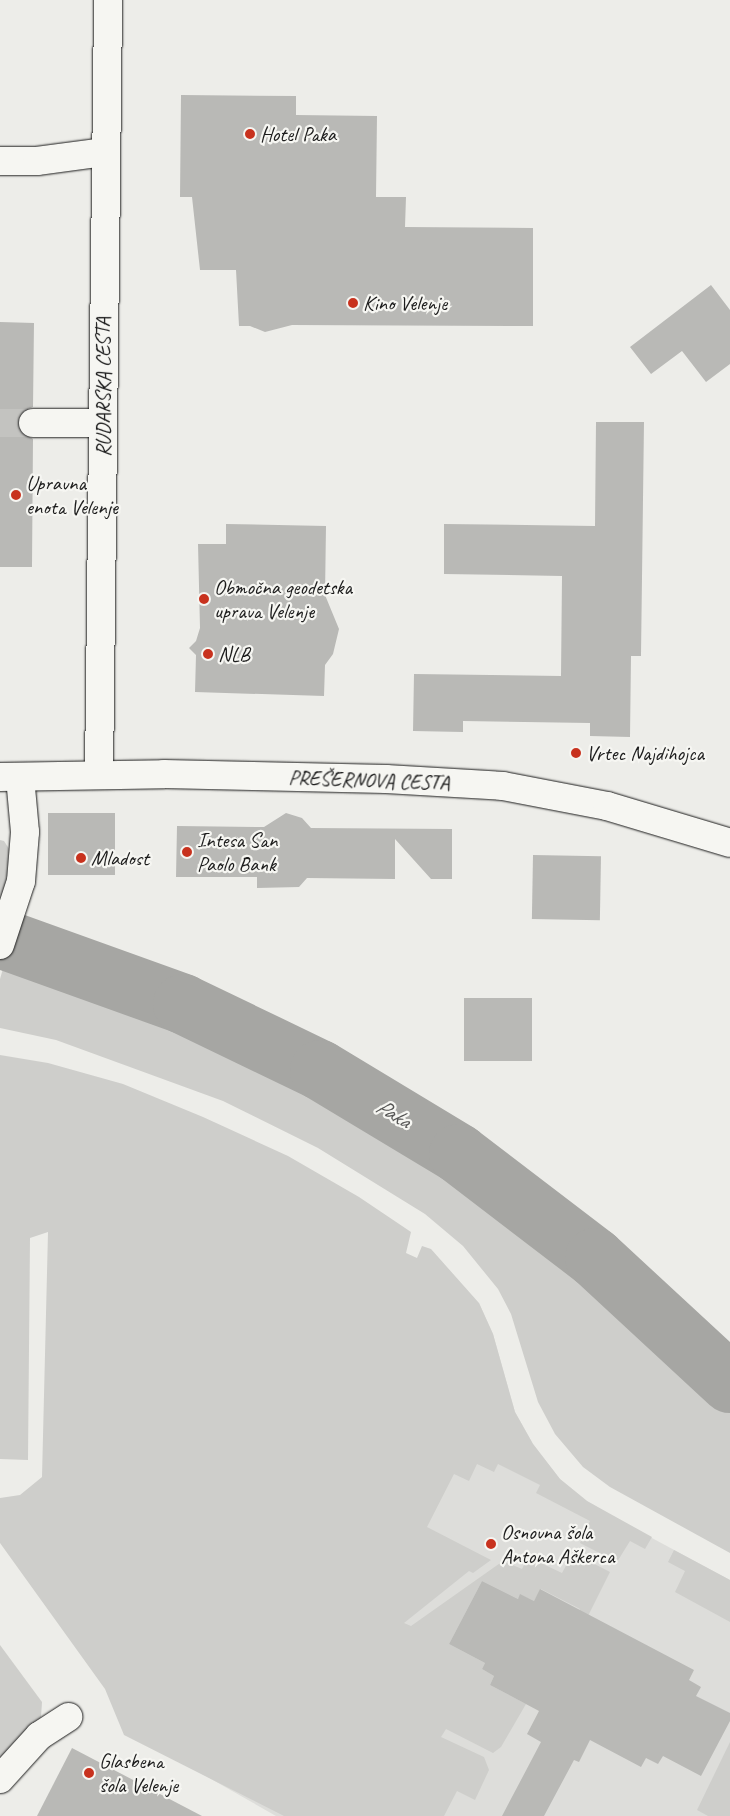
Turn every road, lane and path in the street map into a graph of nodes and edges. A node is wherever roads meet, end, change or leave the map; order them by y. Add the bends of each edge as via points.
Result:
1 (108, 0) edge
2 (105, 152) junction
3 (0, 161) edge
4 (33, 423) tunnel mouth
5 (103, 424) junction
6 (99, 775) junction
7 (10, 777) edge
8 (730, 843) edge
9 (0, 945) edge
10 (68, 1717) dead end
11 (0, 1779) edge

1 - 2 street, RUDARSKA CESTA
2 - 3 street via 37,161
2 - 5 street, RUDARSKA CESTA
4 - 5 street
5 - 6 street, RUDARSKA CESTA
6 - 7 street, PREŠERNOVA CESTA
6 - 8 street, PREŠERNOVA CESTA via 386,778 503,786 607,806
7 - 9 street via 25,832 21,881
10 - 11 street via 39,1736

